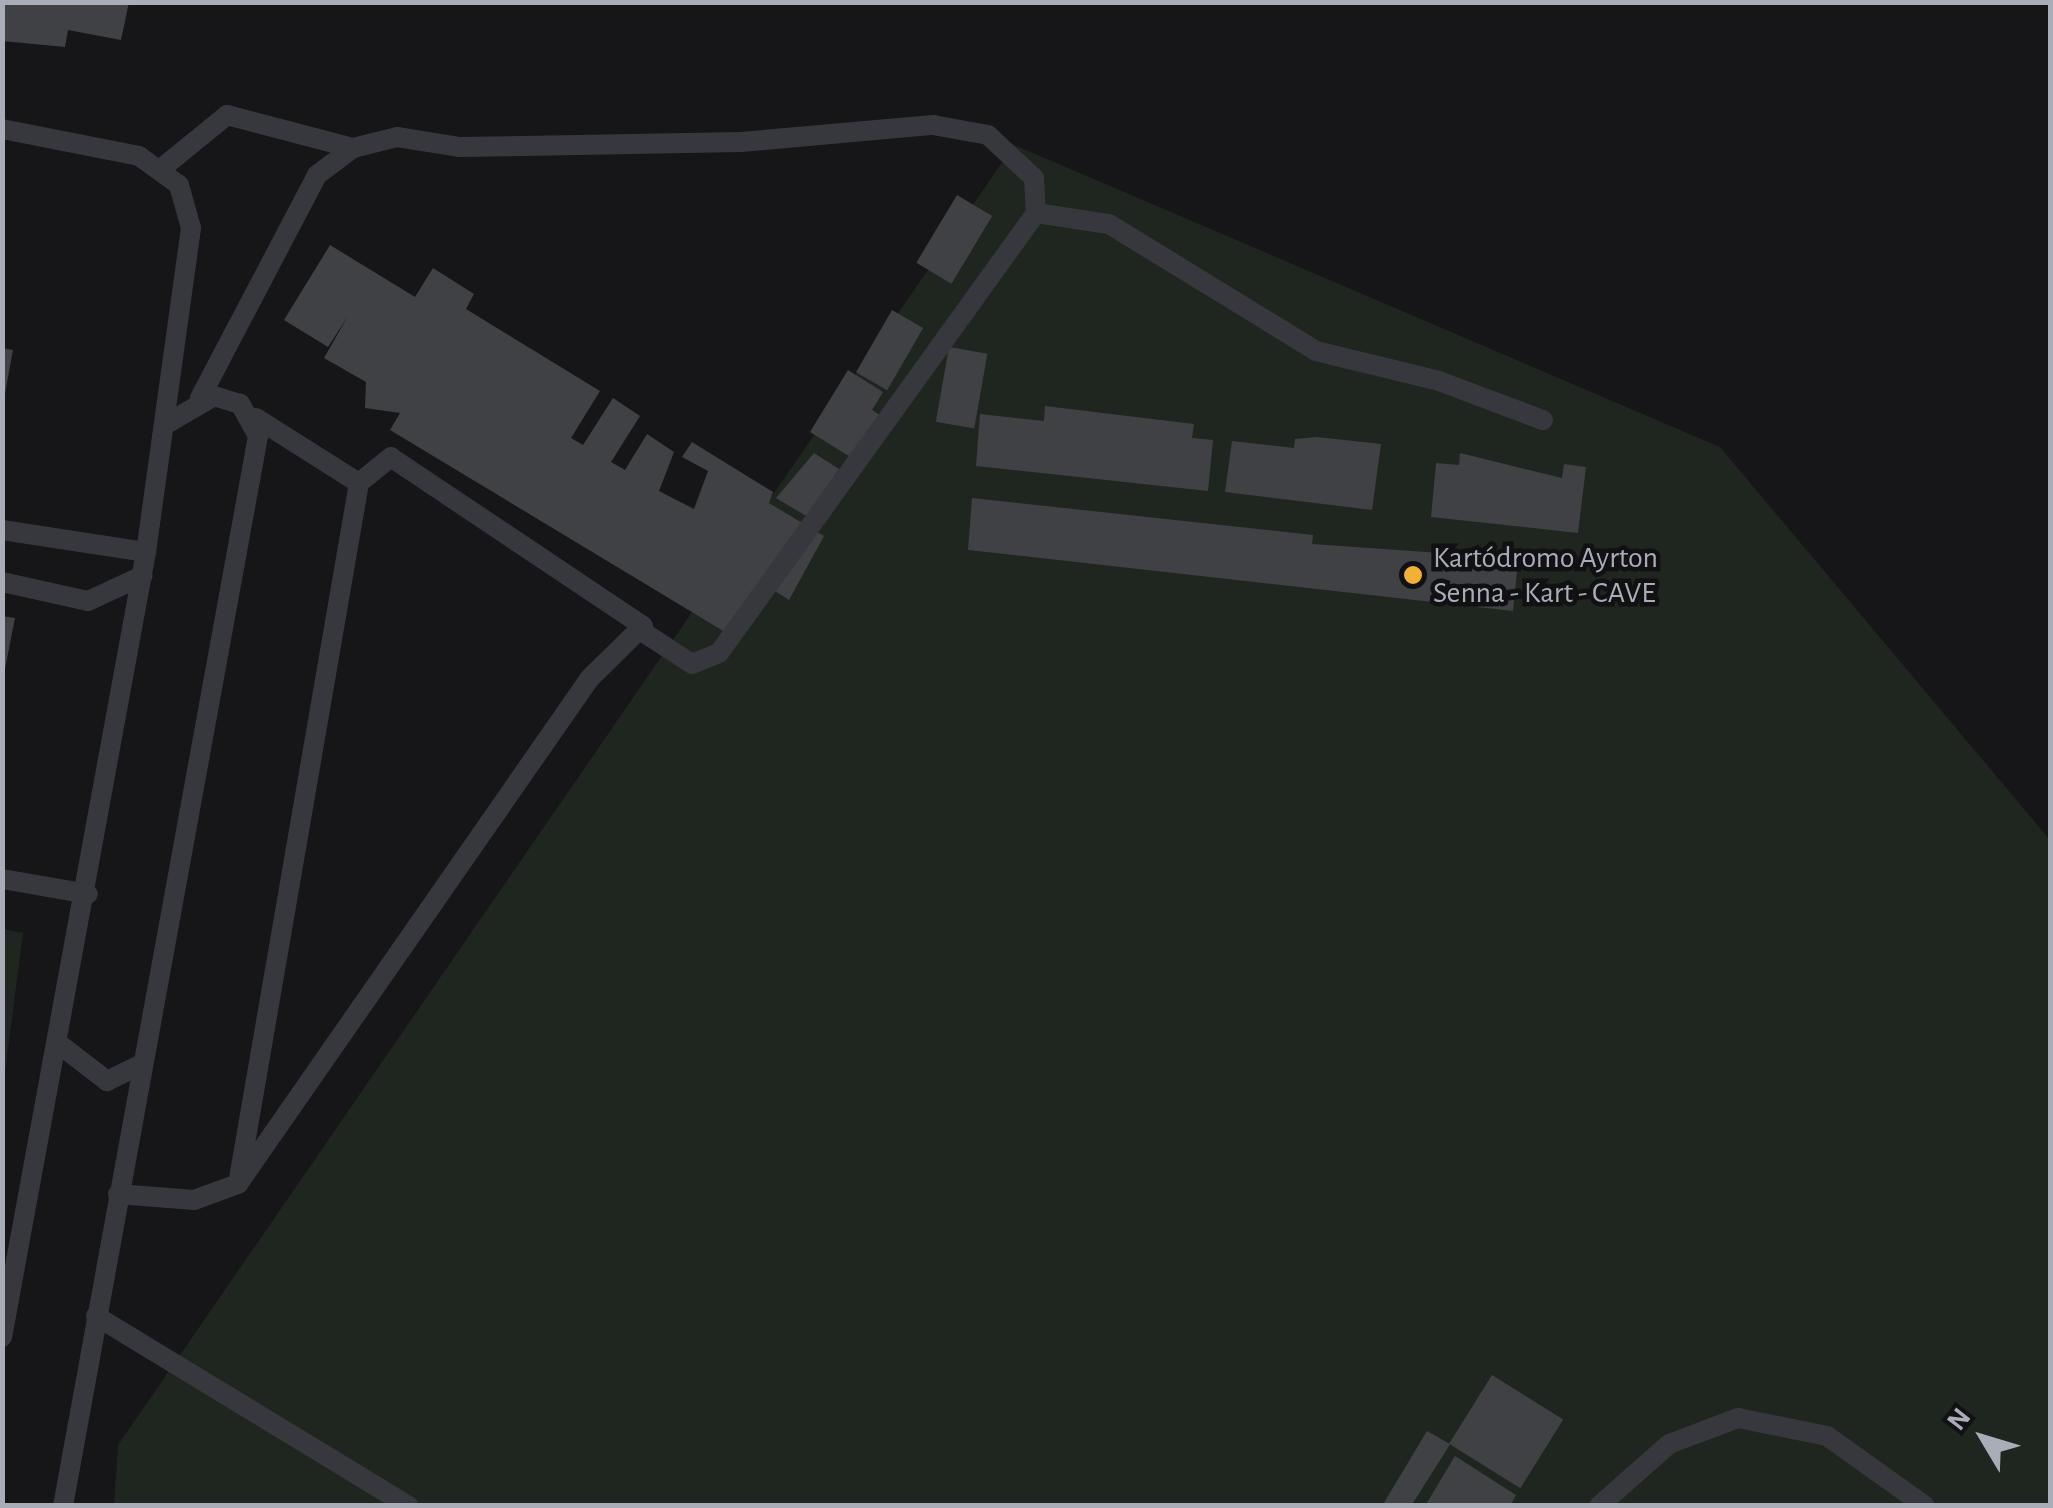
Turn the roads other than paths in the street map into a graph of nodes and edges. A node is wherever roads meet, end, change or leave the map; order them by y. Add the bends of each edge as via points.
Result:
1 (2, 129) edge
2 (353, 148) junction
3 (162, 168) junction
4 (1036, 212) junction
5 (200, 398) junction
6 (256, 418) junction
7 (1543, 420) dead end
8 (168, 424) junction
9 (359, 483) junction
10 (2, 530) edge
11 (146, 552) junction
12 (142, 576) junction
13 (2, 582) edge
14 (640, 630) junction
15 (2, 878) edge
16 (88, 894) junction
17 (59, 1044) junction
18 (142, 1064) junction
19 (238, 1184) junction
20 (118, 1194) junction
21 (96, 1316) junction
22 (2, 1337) edge
23 (63, 1506) edge
24 (409, 1506) edge
25 (1598, 1506) edge
26 (1925, 1506) edge

1 - 3 lane via 139,156
2 - 3 lane via 227,116
2 - 4 lane via 397,136 460,147 740,142 933,125 988,134 1016,156 1034,178
2 - 5 lane via 317,175
3 - 8 lane via 188,204 192,228
4 - 7 lane via 1109,224 1316,351 1438,380
4 - 14 lane via 719,654 692,664
5 - 6 lane via 227,398
5 - 8 lane
6 - 9 lane
6 - 18 lane
8 - 11 lane
9 - 14 lane via 391,457 641,620
9 - 19 lane
10 - 11 lane
11 - 12 lane
12 - 13 lane via 88,601
12 - 16 lane
14 - 19 lane via 590,678
15 - 16 lane
16 - 17 lane
17 - 18 lane via 107,1081
17 - 22 lane
18 - 20 lane
19 - 20 lane via 194,1200
20 - 21 lane
21 - 23 lane
21 - 24 lane
25 - 26 lane via 1669,1444 1738,1418 1827,1436

